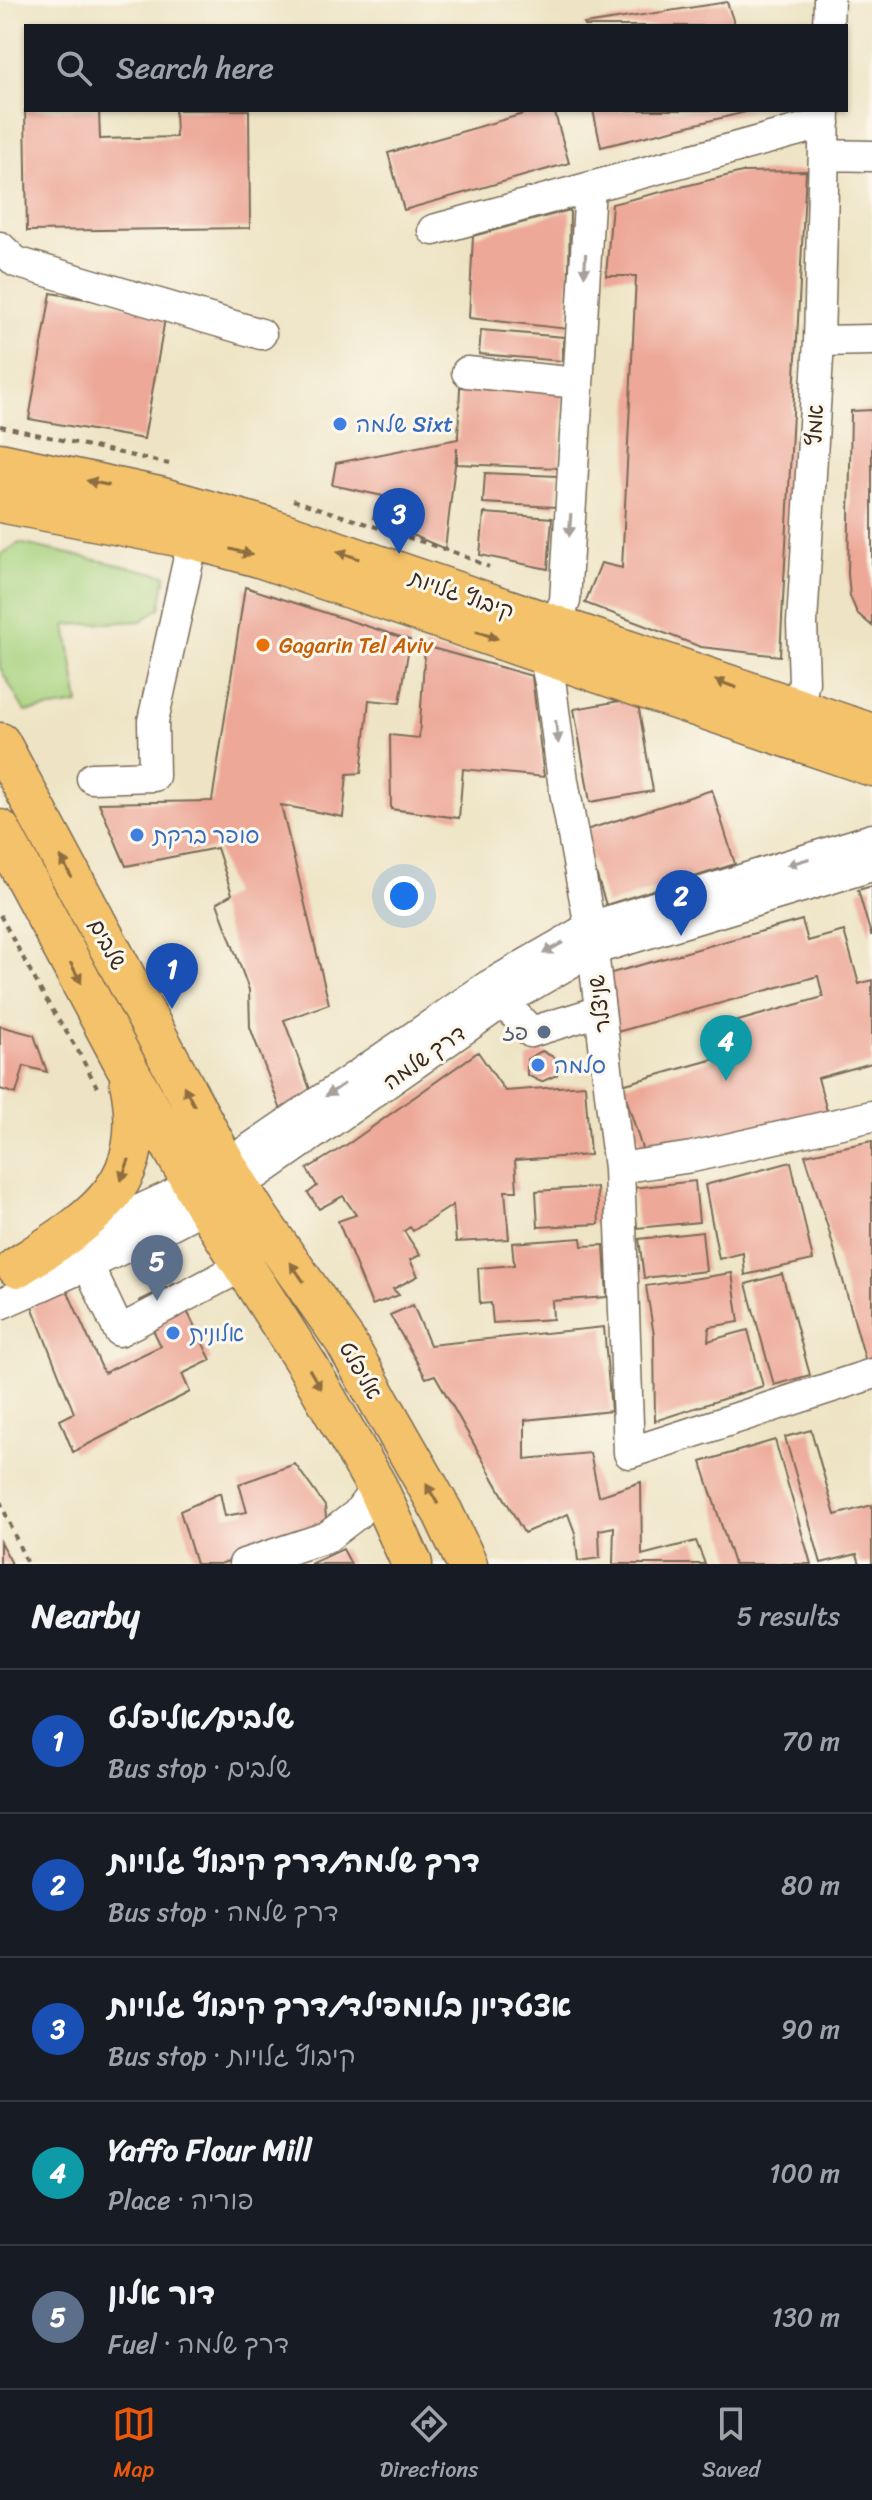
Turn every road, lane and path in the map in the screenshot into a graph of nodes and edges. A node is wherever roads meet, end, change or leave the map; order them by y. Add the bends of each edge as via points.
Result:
1 (829, 0) edge
2 (828, 24) edge
3 (825, 116) edge
4 (824, 155) junction
5 (872, 156) edge
6 (590, 187) junction
7 (433, 230) dead end
8 (0, 247) edge
9 (261, 334) dead end
10 (872, 340) edge
11 (819, 341) junction
12 (467, 372) dead end
13 (578, 383) junction
14 (0, 463) edge
15 (6, 507) edge
16 (193, 539) junction
17 (544, 639) junction
18 (795, 724) junction
19 (0, 743) edge
20 (871, 758) edge
21 (92, 778) dead end
22 (0, 830) edge
23 (872, 839) edge
24 (872, 866) edge
25 (591, 938) junction
26 (496, 994) junction
27 (600, 1011) junction
28 (126, 1066) junction
29 (872, 1116) edge
30 (619, 1168) junction
31 (216, 1186) junction
32 (82, 1252) junction
33 (243, 1266) junction
34 (9, 1271) edge
35 (0, 1304) edge
36 (872, 1374) edge
37 (377, 1487) junction
38 (0, 1501) edge
39 (27, 1564) edge
40 (244, 1564) edge
41 (412, 1564) edge
42 (467, 1564) edge

1 - 2 street
3 - 4 street, אמץ
3 - 6 street
4 - 5 street
4 - 11 street, אמץ
6 - 7 street
6 -> 13 street
8 - 9 street via 16,262
10 - 11 street
11 - 18 street, אמץ via 802,623 804,682
12 - 13 street
13 -> 17 street via 565,601
17 -> 14 main road, קיבוץ גלויות via 269,528 159,497
15 - 16 main road, קיבוץ גלויות
16 -> 17 main road, קיבוץ גלויות
16 - 21 street via 153,721 154,776
17 - 18 main road, קיבוץ גלויות
17 -> 25 street, שניצלר
18 - 20 main road, קיבוץ גלויות
31 -> 19 main road, שלבים
22 -> 28 main road, שלבים
23 -> 25 street, דרך שלמה
24 - 25 street, דרך שלמה
25 - 26 street, דרך שלמה
25 - 27 street, שניצלר
26 - 27 street via 531,1032
26 - 31 street, דרך שלמה
27 - 30 street, שניצלר
28 - 31 main road, שלבים
28 -> 34 main road via 135,1122 120,1184 76,1229
29 - 30 street
30 - 36 street, שניצלר via 629,1453
31 - 32 street, דרך שלמה
31 - 33 main road, אליפלט
42 -> 31 main road, אליפלט via 345,1341
32 - 33 street via 119,1331
32 - 34 street, דרך שלמה
32 - 35 street, דרך שלמה
33 -> 37 main road, אליפלט
37 - 40 street via 357,1514 327,1537
37 - 41 main road, אליפלט
38 - 39 path

